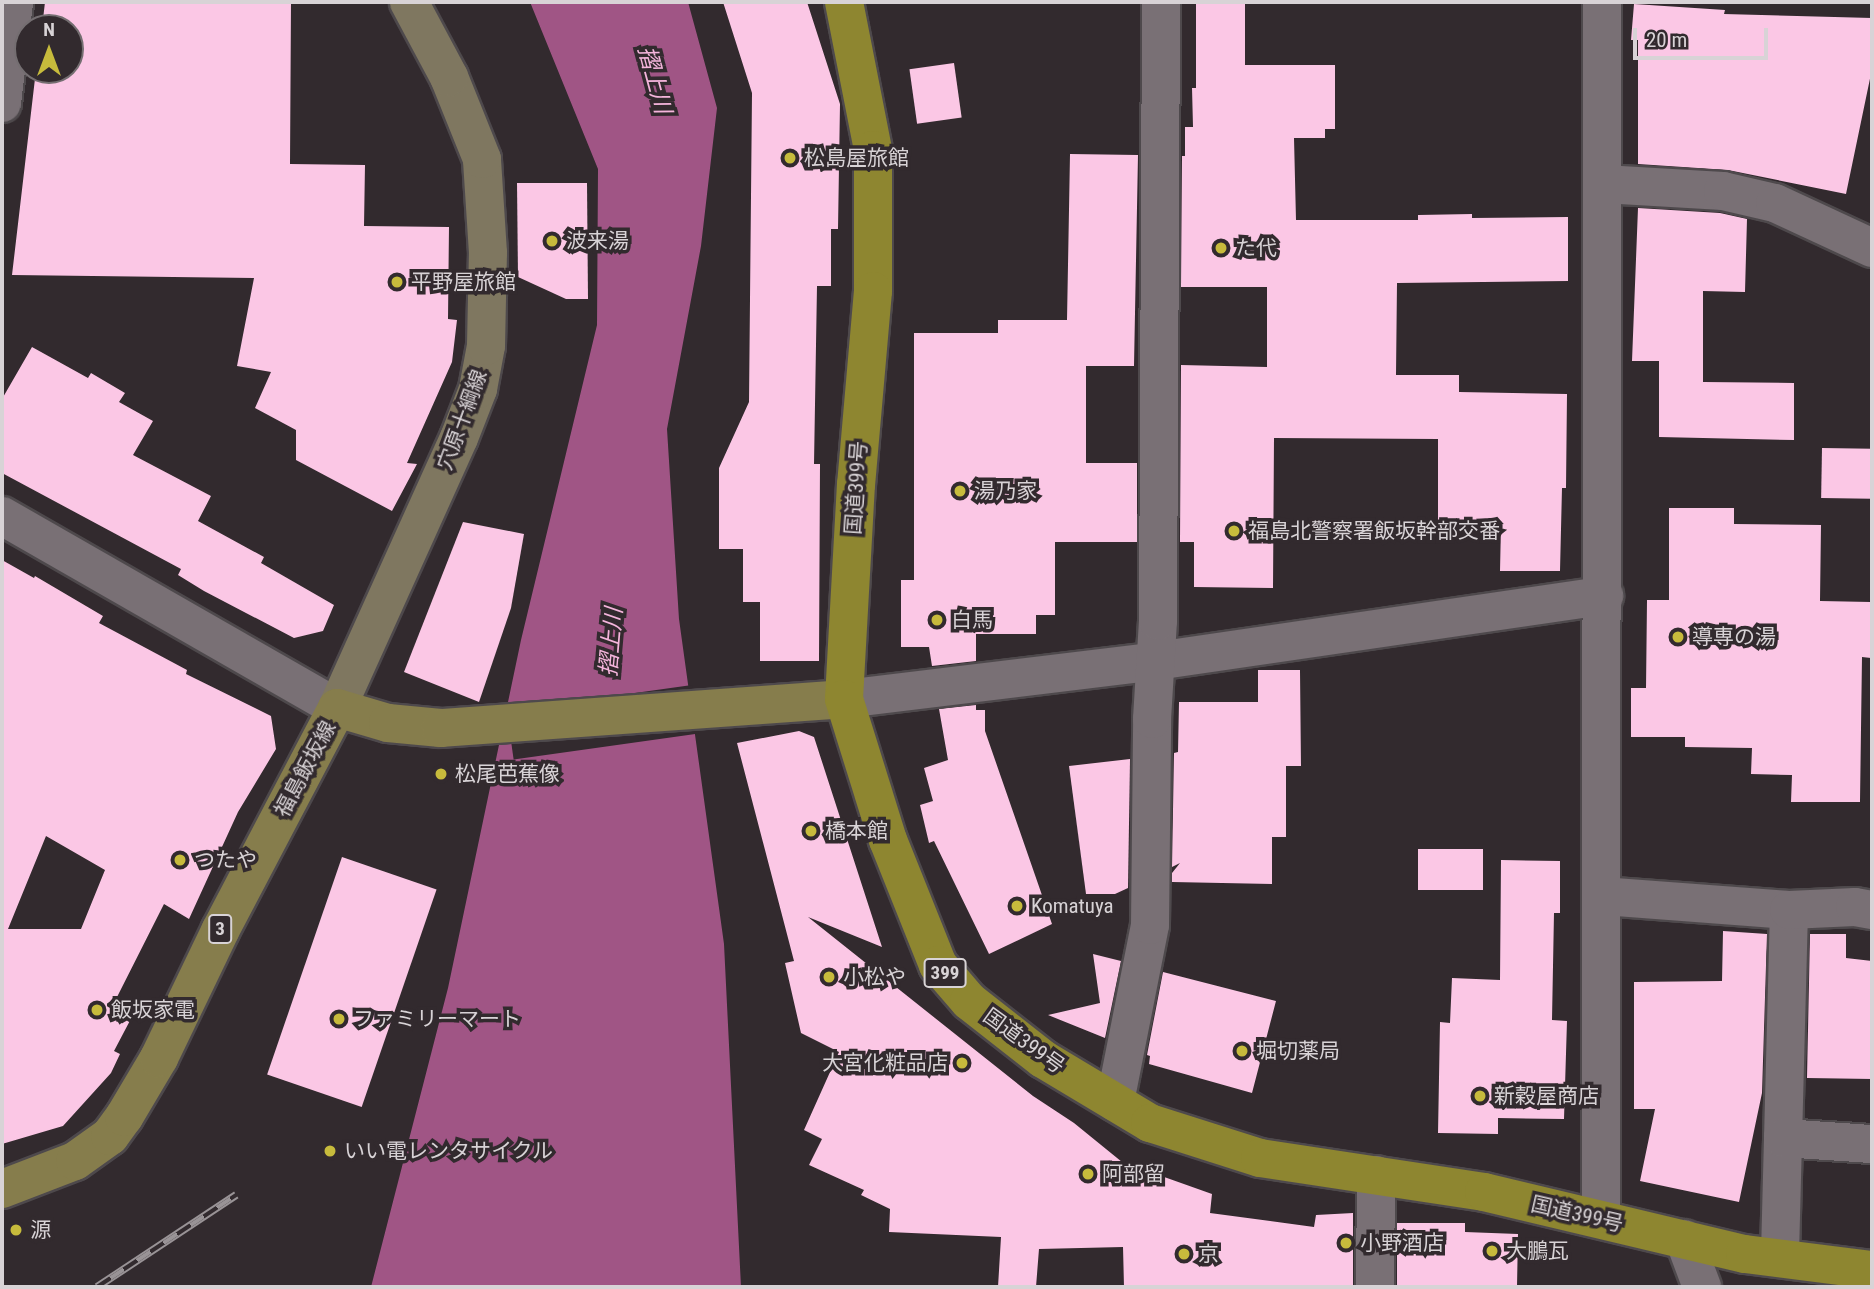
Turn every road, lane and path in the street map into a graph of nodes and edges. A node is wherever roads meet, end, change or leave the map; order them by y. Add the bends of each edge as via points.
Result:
1 (14, 2) edge
2 (409, 2) edge
3 (844, 2) edge
4 (1161, 2) edge
5 (1602, 2) edge
6 (2, 103) edge
7 (1603, 184) junction
8 (1872, 248) edge
9 (2, 516) edge
10 (1604, 596) junction
11 (1156, 661) junction
12 (844, 699) junction
13 (337, 708) junction
14 (1603, 896) junction
15 (1789, 910) junction
16 (1872, 910) edge
17 (1115, 1102) junction
18 (1783, 1138) junction
19 (1872, 1144) edge
20 (1376, 1175) junction
21 (2, 1189) edge
22 (1601, 1219) junction
23 (1684, 1239) junction
24 (1780, 1258) junction
25 (1872, 1270) edge
26 (1375, 1287) edge
27 (1702, 1287) edge

1 - 6 street
2 - 13 main road, 穴原十綱線 via 460,102 482,159 488,253 486,346 478,389 459,438
3 - 12 highway, 国道399号 / 399 via 873,150 873,291
4 - 11 street
5 - 7 street
7 - 8 street via 1723,191 1775,203
7 - 10 street
9 - 13 street
10 - 11 street
10 - 14 street
11 - 12 street
11 - 17 street via 1150,925
12 - 13 main road, 福島飯坂線 via 441,728 388,723
12 - 17 highway, 国道399号 / 399 via 888,840 938,965 969,1001 1043,1059
13 - 21 main road, 福島飯坂線 / 3 via 220,930 159,1058 124,1117 110,1136 75,1161
14 - 15 street
14 - 22 street
15 - 16 street
15 - 18 street
17 - 20 highway, 国道399号 / 399 via 1150,1123 1260,1158
18 - 19 street
18 - 24 street
20 - 22 highway, 国道399号 / 399 via 1485,1192
20 - 26 street
22 - 23 highway, 国道399号 / 399
23 - 24 highway, 国道399号 / 399
23 - 27 street
24 - 25 highway, 国道399号 / 399

